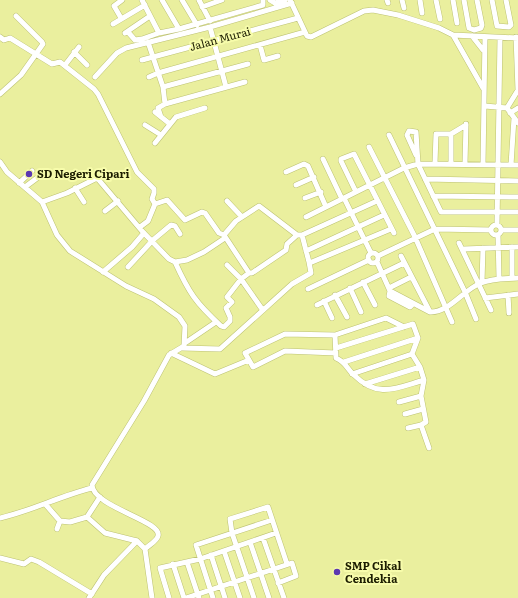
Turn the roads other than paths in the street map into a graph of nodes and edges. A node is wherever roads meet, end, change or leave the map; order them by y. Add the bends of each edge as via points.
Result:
1 (122, 0) edge
2 (162, 0) edge
3 (182, 0) edge
4 (199, 0) edge
5 (222, 0) edge
6 (263, 0) edge
7 (270, 0) edge
8 (285, 0) edge
9 (402, 0) edge
10 (420, 0) edge
11 (436, 0) edge
12 (453, 0) edge
13 (464, 0) edge
14 (478, 0) edge
15 (492, 0) edge
16 (506, 0) edge
17 (143, 2) edge
18 (291, 2) edge
19 (202, 7) junction
20 (404, 8) dead end
21 (422, 13) dead end
22 (16, 16) dead end
23 (150, 16) junction
24 (121, 18) junction
25 (298, 18) junction
26 (440, 19) dead end
27 (210, 20) junction
28 (457, 23) dead end
29 (113, 24) dead end
30 (197, 24) junction
31 (210, 27) junction
32 (179, 30) junction
33 (159, 32) junction
34 (305, 32) junction
35 (453, 36) junction
36 (472, 36) junction
37 (0, 37) edge
38 (485, 37) junction
39 (500, 38) junction
40 (517, 38) edge
41 (214, 41) junction
42 (148, 42) junction
43 (260, 45) junction
44 (79, 47) dead end
45 (483, 50) junction
46 (74, 52) junction
47 (36, 54) junction
48 (278, 56) dead end
49 (152, 57) junction
50 (217, 57) junction
51 (142, 60) dead end
52 (248, 64) dead end
53 (65, 65) junction
54 (87, 65) dead end
55 (221, 71) junction
56 (158, 73) junction
57 (95, 77) dead end
58 (149, 77) dead end
59 (245, 82) dead end
60 (163, 87) junction
61 (226, 87) junction
62 (483, 89) junction
63 (518, 90) edge
64 (0, 94) edge
65 (164, 104) junction
66 (485, 106) junction
67 (500, 107) junction
68 (205, 108) dead end
69 (518, 108) edge
70 (508, 110) junction
71 (155, 112) dead end
72 (162, 118) junction
73 (176, 118) junction
74 (514, 118) junction
75 (518, 123) edge
76 (145, 124) dead end
77 (170, 124) junction
78 (451, 134) junction
79 (161, 135) junction
80 (388, 135) dead end
81 (155, 143) dead end
82 (369, 147) dead end
83 (416, 155) dead end
84 (323, 159) dead end
85 (0, 162) edge
86 (435, 163) junction
87 (465, 163) junction
88 (418, 164) junction
89 (451, 164) junction
90 (483, 164) junction
91 (499, 164) junction
92 (511, 164) junction
93 (518, 165) edge
94 (404, 168) junction
95 (32, 172) dead end
96 (286, 172) dead end
97 (41, 175) dead end
98 (314, 177) junction
99 (386, 178) junction
100 (426, 179) junction
101 (499, 180) junction
102 (518, 181) edge
103 (19, 183) junction
104 (296, 185) dead end
105 (370, 186) junction
106 (25, 187) junction
107 (75, 188) junction
108 (320, 192) junction
109 (356, 192) junction
110 (433, 196) junction
111 (499, 197) junction
112 (518, 197) edge
113 (305, 198) dead end
114 (343, 198) junction
115 (118, 201) junction
116 (227, 201) dead end
117 (377, 201) junction
118 (42, 202) junction
119 (84, 202) dead end
120 (155, 204) junction
121 (326, 207) junction
122 (105, 211) dead end
123 (499, 212) junction
124 (518, 212) edge
125 (352, 213) junction
126 (384, 215) junction
127 (306, 216) dead end
128 (242, 217) junction
129 (498, 225) junction
130 (140, 227) junction
131 (358, 227) junction
132 (435, 230) junction
133 (491, 230) junction
134 (501, 230) junction
135 (518, 230) edge
136 (144, 233) junction
137 (180, 234) dead end
138 (299, 235) junction
139 (498, 235) junction
140 (224, 237) junction
141 (415, 237) junction
142 (153, 240) junction
143 (365, 242) junction
144 (459, 243) dead end
145 (512, 247) junction
146 (518, 247) edge
147 (483, 248) junction
148 (499, 248) junction
149 (464, 249) junction
150 (306, 251) junction
151 (371, 253) junction
152 (378, 256) junction
153 (401, 256) dead end
154 (369, 260) junction
155 (175, 262) junction
156 (309, 262) junction
157 (377, 262) junction
158 (404, 263) junction
159 (227, 265) dead end
160 (128, 267) dead end
161 (103, 272) junction
162 (249, 273) junction
163 (382, 274) junction
164 (411, 276) junction
165 (241, 278) junction
166 (499, 278) junction
167 (515, 278) edge
168 (403, 281) junction
169 (364, 282) junction
170 (480, 283) junction
171 (415, 284) junction
172 (350, 288) junction
173 (308, 289) dead end
174 (390, 290) junction
175 (465, 292) junction
176 (518, 294) edge
177 (336, 295) junction
178 (508, 295) junction
179 (492, 297) junction
180 (485, 298) junction
181 (324, 301) junction
182 (316, 305) dead end
183 (375, 305) dead end
184 (445, 308) junction
185 (262, 309) junction
186 (361, 312) dead end
187 (430, 312) junction
188 (509, 313) dead end
189 (330, 316) dead end
190 (347, 317) dead end
191 (476, 319) dead end
192 (216, 322) junction
193 (452, 322) dead end
194 (404, 327) junction
195 (335, 335) junction
196 (418, 338) junction
197 (184, 346) junction
198 (336, 351) junction
199 (171, 353) junction
200 (412, 354) junction
201 (249, 360) junction
202 (344, 362) junction
203 (420, 367) junction
204 (352, 374) junction
205 (424, 380) junction
206 (364, 385) junction
207 (421, 396) junction
208 (399, 402) dead end
209 (424, 409) junction
210 (405, 414) dead end
211 (421, 425) junction
212 (408, 428) dead end
213 (429, 448) dead end
214 (92, 488) junction
215 (100, 497) junction
216 (46, 505) junction
217 (87, 517) junction
218 (0, 518) edge
219 (272, 520) junction
220 (60, 521) junction
221 (57, 529) dead end
222 (232, 533) junction
223 (276, 533) junction
224 (263, 538) junction
225 (137, 542) junction
226 (250, 542) junction
227 (237, 546) junction
228 (145, 549) junction
229 (224, 551) junction
230 (211, 555) junction
231 (0, 558) edge
232 (200, 558) junction
233 (187, 562) junction
234 (173, 564) junction
235 (287, 564) junction
236 (273, 569) junction
237 (260, 573) junction
238 (247, 577) junction
239 (234, 582) junction
240 (278, 583) junction
241 (221, 586) junction
242 (210, 590) junction
243 (91, 596) edge
244 (198, 596) edge
245 (152, 598) edge
246 (169, 598) edge
247 (185, 598) edge
248 (213, 598) edge
249 (225, 598) edge
250 (240, 598) edge
251 (254, 598) edge
252 (268, 598) edge
253 (284, 598) edge

1 - 24 street via 114,6
2 - 32 street
3 - 30 street
4 - 19 street
5 - 19 street
6 - 27 street via 263,5
7 - 8 street via 273,3
9 - 20 street
10 - 21 street
11 - 26 street
12 - 28 street
13 - 14 street via 469,28 474,30 481,28 482,24
15 - 16 street via 497,26 509,27 511,25
17 - 23 street
17 - 24 street
18 - 25 street
18 - 31 street
19 - 27 street
22 - 47 street via 42,42
23 - 33 street
23 - 33 street via 126,32 131,38 139,40
24 - 29 street
25 - 34 street
25 - 41 street, Jalan Murai
27 - 30 street
30 - 32 street
31 - 41 street
31 - 42 street
32 - 33 street
34 - 35 street via 311,37 364,11 373,10 439,28
34 - 43 street
35 - 36 street
35 - 62 street
36 - 38 street
36 - 45 street
37 - 47 street via 4,40 10,38
38 - 39 street
38 - 45 street
39 - 40 street
39 - 67 street
40 - 63 street
41 - 49 street, Jalan Murai
41 - 50 street
42 - 49 street
42 - 57 street via 121,49
43 - 48 street via 264,60
43 - 50 street
44 - 46 street
45 - 62 street
46 - 53 street
46 - 54 street
47 - 53 street via 52,64 60,62
47 - 64 street via 21,76
49 - 51 street, Jalan Murai
49 - 56 street
50 - 55 street
50 - 56 street
52 - 55 street
53 - 120 street via 98,94 137,172 154,189 152,199
55 - 60 street
55 - 61 street
56 - 58 street
56 - 60 street
59 - 61 street
60 - 65 street
61 - 65 street
62 - 66 street
63 - 70 street
65 - 72 street via 158,108
66 - 67 street
66 - 90 street
67 - 70 street
67 - 91 street
68 - 73 street
69 - 70 street
70 - 74 street
71 - 72 street
72 - 73 street
72 - 77 street
73 - 77 street
74 - 75 street
74 - 92 street
76 - 79 street
77 - 79 street
78 - 86 street via 436,134
78 - 87 street via 466,124
78 - 89 street
79 - 81 street
80 - 94 street
82 - 99 street
83 - 88 street
84 - 114 street
85 - 103 street
86 - 88 street
86 - 89 street
87 - 89 street
87 - 90 street
88 - 94 street
88 - 100 street
90 - 91 street
91 - 92 street
91 - 101 street
92 - 93 street
94 - 99 street
94 - 132 street
95 - 103 street
96 - 98 street via 306,164
97 - 106 street
98 - 104 street
98 - 108 street
99 - 105 street
99 - 141 street
100 - 101 street
100 - 110 street
101 - 102 street
101 - 111 street
103 - 106 street
105 - 109 street
105 - 109 street via 356,155 343,158 341,160
105 - 117 street
106 - 118 street
107 - 115 street via 98,179
107 - 118 street
107 - 119 street
108 - 113 street
108 - 121 street
109 - 114 street
110 - 111 street
110 - 123 street via 441,212
111 - 112 street
111 - 123 street
114 - 121 street
114 - 125 street
115 - 122 street
115 - 130 street
116 - 128 street
117 - 125 street
117 - 126 street
118 - 161 street via 57,235 67,248
120 - 130 street via 148,221
120 - 140 street via 167,200 186,220 203,212
121 - 127 street
123 - 124 street
123 - 129 street
125 - 131 street
125 - 138 street
126 - 131 street
126 - 143 street via 392,231
128 - 138 street via 260,206
128 - 140 street via 231,226
129 - 133 street via 494,225
129 - 134 street
130 - 136 street
131 - 143 street
131 - 150 street
132 - 133 street
132 - 141 street
132 - 175 street
133 - 139 street
134 - 135 street
134 - 139 street
136 - 142 street
136 - 161 street
137 - 142 street via 173,224
138 - 150 street
138 - 162 street via 287,244 286,250 255,272
139 - 148 street
140 - 155 street via 204,252
140 - 162 street
141 - 152 street
141 - 184 street
142 - 155 street via 165,257
142 - 160 street
143 - 151 street
143 - 156 street via 315,262
144 - 149 street
145 - 146 street
145 - 148 street
145 - 167 street
147 - 148 street
147 - 149 street
147 - 170 street
148 - 166 street
149 - 170 street
150 - 156 street
151 - 152 street
151 - 154 street
152 - 157 street
153 - 158 street
154 - 157 street
154 - 173 street
155 - 192 street via 190,294
156 - 185 street via 311,273 292,284
157 - 163 street
158 - 163 street
158 - 164 street
159 - 165 street
161 - 197 street via 154,299 179,317 185,326
162 - 165 street
163 - 169 street
163 - 174 street
164 - 168 street
164 - 171 street
165 - 185 street
165 - 192 street via 227,297 232,302 226,308 230,321 224,327
166 - 167 street
166 - 170 street
168 - 171 street
168 - 174 street
169 - 172 street
169 - 183 street
170 - 175 street
170 - 180 street
171 - 187 street
172 - 177 street
172 - 186 street
174 - 187 street
175 - 184 street
175 - 191 street
176 - 178 street
177 - 181 street
177 - 190 street
178 - 179 street
178 - 188 street
179 - 180 street
179 - 180 street via 491,310
181 - 182 street
181 - 189 street
184 - 187 street
184 - 193 street
185 - 197 street via 220,349
192 - 197 street
194 - 195 street via 386,318
194 - 196 street via 413,324
194 - 198 street
195 - 198 street
195 - 201 street via 285,334 245,353
196 - 200 street
196 - 202 street
197 - 199 street
198 - 201 street via 285,351 253,367
198 - 202 street via 336,358
199 - 201 street via 215,374
199 - 214 street
200 - 203 street
200 - 204 street
202 - 204 street
203 - 205 street
203 - 206 street
204 - 206 street
205 - 206 street via 386,391
205 - 207 street
207 - 208 street
207 - 209 street
209 - 210 street
209 - 211 street via 426,422
211 - 212 street
211 - 213 street
214 - 215 street
214 - 216 street via 61,497
215 - 217 street
215 - 228 street via 126,514 158,529 157,539
216 - 218 street
216 - 220 street
217 - 220 street via 70,522
217 - 225 street via 104,533
219 - 222 street
219 - 222 street via 267,507 230,519
219 - 223 street
220 - 221 street
222 - 227 street
222 - 232 street via 196,545
223 - 224 street
223 - 235 street
224 - 226 street
224 - 236 street
225 - 228 street
225 - 243 street via 104,575
226 - 227 street
226 - 237 street
227 - 229 street
227 - 238 street
228 - 245 street
229 - 230 street
229 - 239 street
230 - 232 street
230 - 241 street
231 - 243 street via 23,564 31,559
232 - 233 street
232 - 242 street
233 - 234 street
233 - 244 street
234 - 246 street via 160,569
234 - 247 street
235 - 236 street
235 - 240 street via 293,563 297,575
236 - 237 street
236 - 240 street
237 - 238 street
237 - 252 street
238 - 239 street
238 - 251 street
239 - 241 street
239 - 250 street
240 - 253 street
241 - 242 street
241 - 249 street
242 - 244 street
242 - 248 street
244 - 247 street

